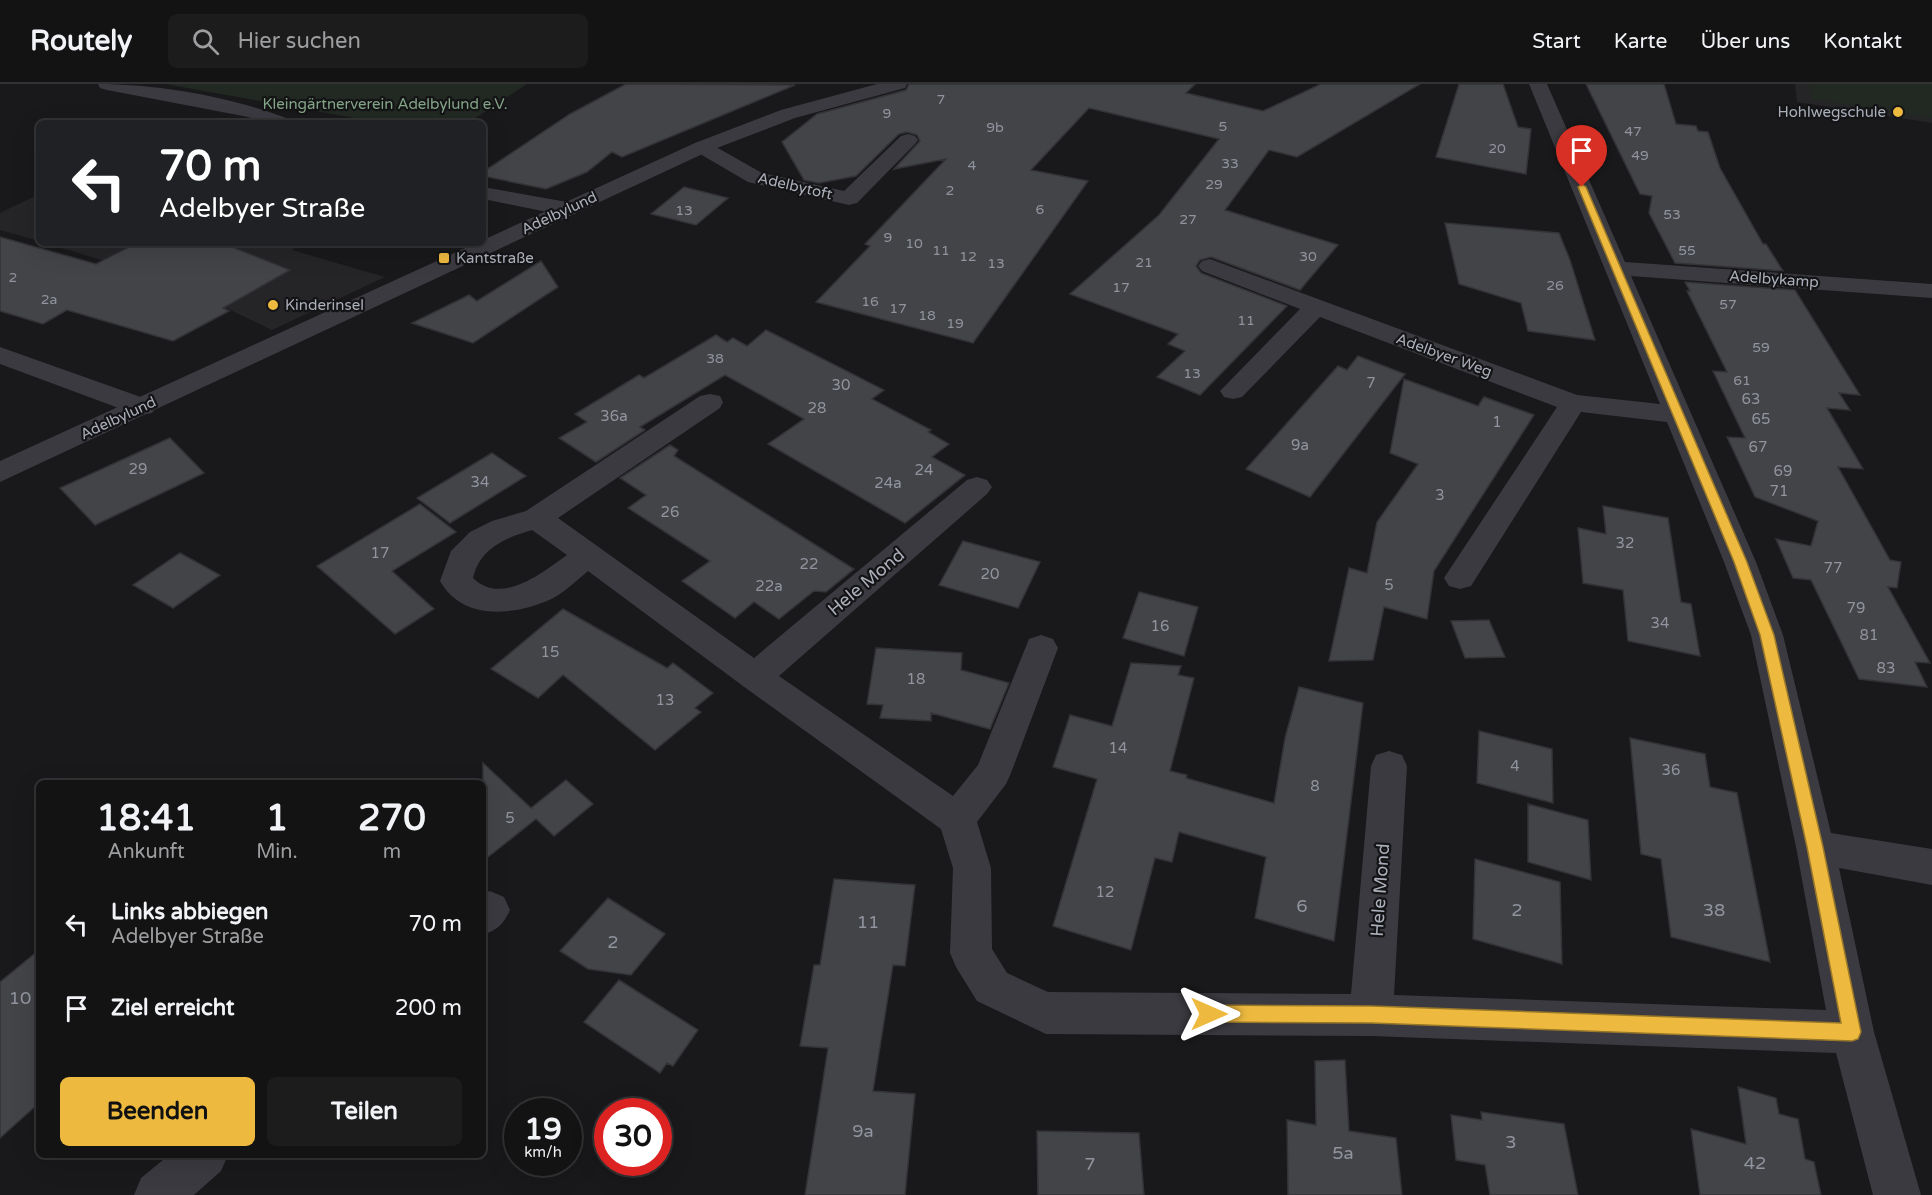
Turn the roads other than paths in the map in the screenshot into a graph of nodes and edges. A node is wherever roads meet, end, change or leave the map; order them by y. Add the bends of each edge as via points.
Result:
1 (107, 84) edge
2 (898, 84) edge
3 (1538, 84) edge
4 (274, 120) edge
5 (908, 140) dead end
6 (702, 147) junction
7 (486, 194) edge
8 (567, 209) junction
9 (1210, 266) dead end
10 (1617, 267) junction
11 (1932, 291) edge
12 (1316, 307) junction
13 (0, 355) edge
14 (1233, 391) dead end
15 (710, 402) dead end
16 (1573, 403) junction
17 (142, 407) junction
18 (1677, 414) junction
19 (0, 472) edge
20 (977, 487) dead end
21 (537, 518) junction
22 (588, 556) junction
23 (1460, 578) dead end
24 (1041, 648) dead end
25 (755, 676) junction
26 (1389, 766) dead end
27 (957, 819) junction
28 (1815, 847) junction
29 (1932, 867) edge
30 (1371, 1015) junction
31 (1852, 1032) junction
32 (201, 1158) edge
33 (158, 1195) edge
34 (1897, 1195) edge

1 - 4 street via 253,112
2 - 6 street, Adelbylund via 788,114
3 - 10 street
5 - 6 street, Adelbytoft via 849,198 755,178
6 - 8 street, Adelbylund
7 - 8 street
8 - 17 street, Adelbylund
9 - 12 street, Adelbyer Weg
10 - 11 street, Adelbykamp
10 - 18 street
12 - 14 street
12 - 16 street, Adelbyer Weg
13 - 17 street
15 - 21 street
16 - 18 street, Adelbyer Weg
16 - 23 street
17 - 19 street, Adelbylund
18 - 28 street via 1767,635
20 - 25 street, Hele Mond
21 - 22 street
21 - 22 street via 503,528 481,540 462,559 456,581 471,596 499,602 538,591
22 - 25 street
24 - 27 street via 993,773
25 - 27 street
26 - 30 street, Hele Mond
27 - 30 street via 972,868 971,953 992,987 1046,1013
28 - 29 street
28 - 31 street
30 - 31 street
31 - 34 street
32 - 33 street

